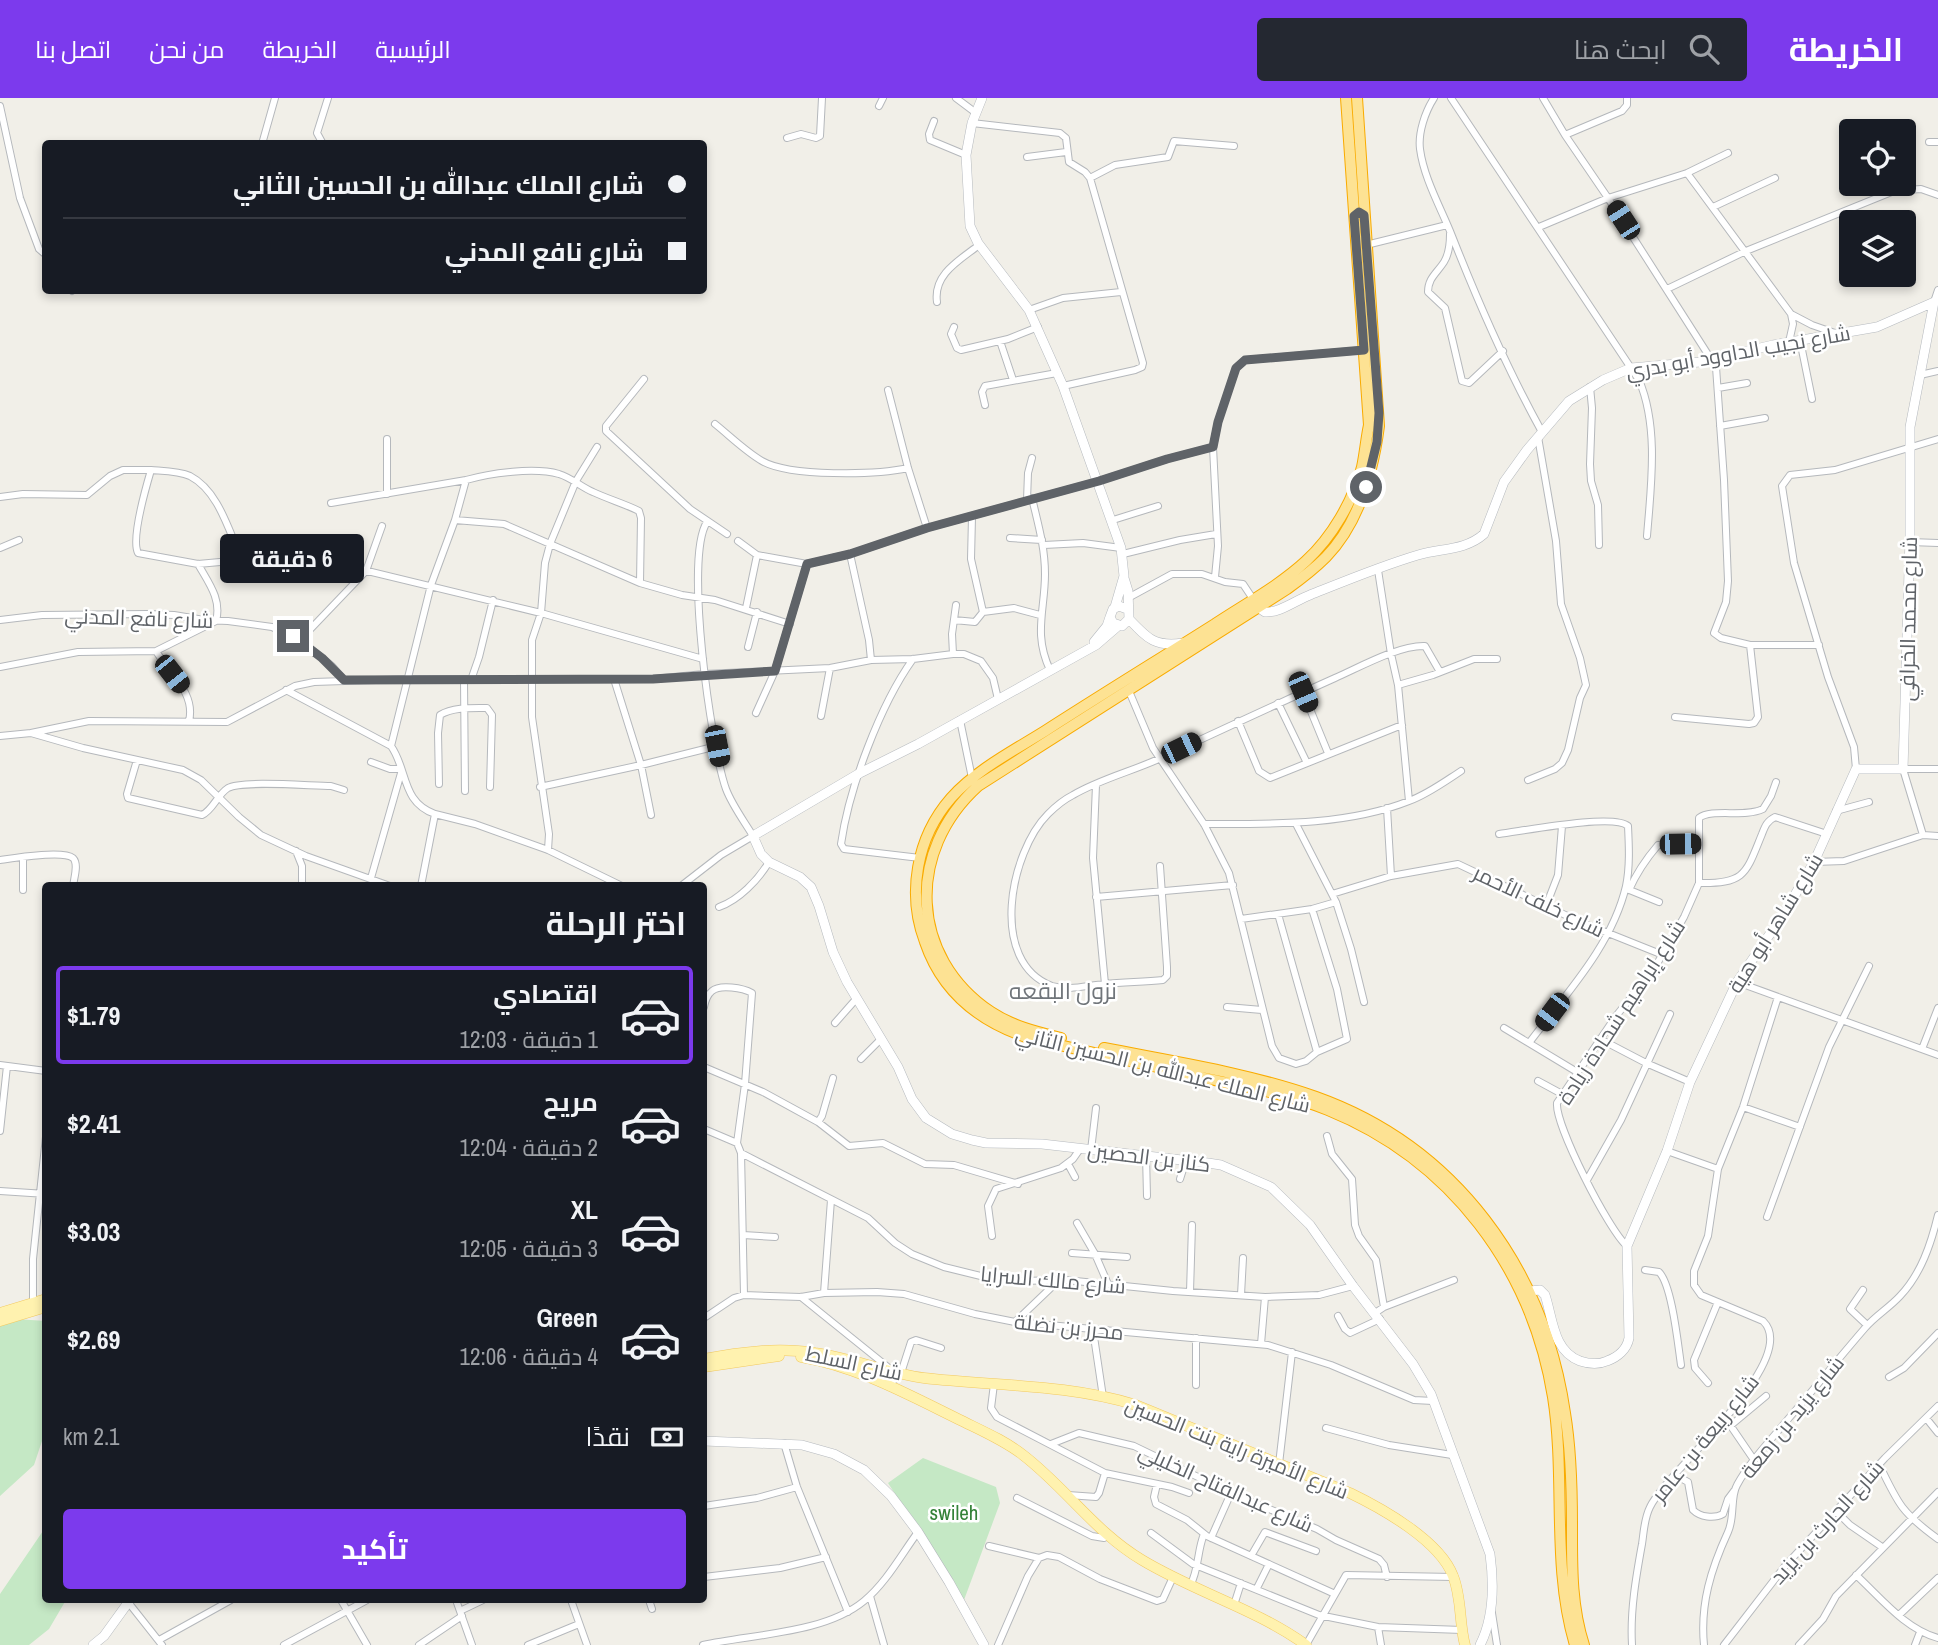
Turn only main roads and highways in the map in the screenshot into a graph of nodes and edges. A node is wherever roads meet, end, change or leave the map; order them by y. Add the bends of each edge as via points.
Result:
1 (1346, 98) edge
2 (1357, 98) edge
3 (1358, 194) junction
4 (1359, 216) junction
5 (1256, 604) junction
6 (1099, 704) junction
7 (42, 1300) edge
8 (42, 1308) edge
9 (0, 1313) edge
10 (0, 1321) edge
11 (707, 1358) edge
12 (707, 1366) edge
13 (921, 1377) junction
14 (911, 1396) junction
15 (1306, 1645) edge
16 (1465, 1645) edge
17 (1574, 1645) edge
18 (1584, 1645) edge

1 - 3 highway, شارع الملك عبدالله بن الحسين الثاني
2 - 3 highway, شارع الملك عبدالله بن الحسين الثاني
3 - 4 highway, شارع الملك عبدالله بن الحسين الثاني
4 - 5 highway, شارع الملك عبدالله بن الحسين الثاني via 1369,425 1362,466 1339,519 1317,549
4 - 5 highway, شارع الملك عبدالله بن الحسين الثاني via 1366,246 1379,413 1373,466 1358,507 1328,555 1314,569
5 - 6 highway, شارع الملك عبدالله بن الحسين الثاني via 1185,643
5 - 6 highway, شارع الملك عبدالله بن الحسين الثاني via 1129,691
6 - 17 highway, شارع الملك عبدالله بن الحسين الثاني via 972,778 943,808 927,835 916,881 916,905 927,948 947,985 986,1019 1029,1038 1272,1092 1327,1110 1374,1132 1444,1186 1496,1247 1521,1289 1545,1355 1558,1437 1564,1591
6 - 18 highway, شارع الملك عبدالله بن الحسين الثاني via 978,786 956,809 940,834 927,876 926,907 937,948 965,991 1006,1021 1081,1043 1292,1089 1349,1110 1410,1146 1457,1188 1500,1239 1530,1291 1555,1358 1566,1416 1574,1605
7 - 9 main road
8 - 10 main road
11 - 13 main road, شارع السلط via 794,1350
12 - 14 main road, شارع السلط via 797,1356 831,1364
13 - 14 main road via 910,1387
13 - 16 main road, شارع الأميرة راية بنت الحسين via 1103,1397 1136,1405 1350,1493 1381,1509 1443,1558 1454,1577
14 - 15 main road, شارع السلط via 1005,1443 1140,1559

